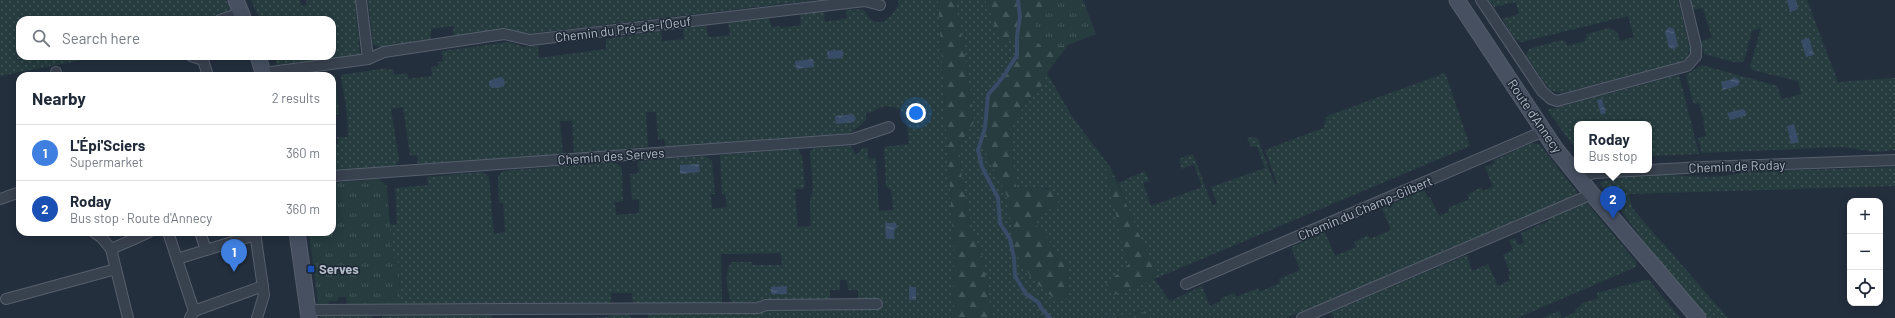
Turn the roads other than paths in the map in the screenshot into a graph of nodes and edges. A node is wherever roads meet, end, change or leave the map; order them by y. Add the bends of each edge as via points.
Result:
1 (361, 0) edge
2 (1457, 0) edge
3 (1481, 0) edge
4 (1685, 0) edge
5 (880, 4) dead end
6 (241, 11) edge
7 (229, 16) edge
8 (368, 59) junction
9 (203, 60) edge
10 (259, 60) edge
11 (207, 72) edge
12 (263, 72) edge
13 (278, 72) edge
14 (889, 127) dead end
15 (1544, 132) junction
16 (1895, 160) edge
17 (1652, 169) edge
18 (1574, 170) edge
19 (1576, 173) edge
20 (1594, 173) edge
21 (336, 176) edge
22 (1580, 178) junction
23 (16, 193) edge
24 (1592, 194) junction
25 (0, 199) edge
26 (98, 236) edge
27 (132, 236) edge
28 (169, 236) edge
29 (201, 236) edge
30 (246, 236) edge
31 (255, 236) edge
32 (298, 236) edge
33 (111, 249) junction
34 (206, 250) junction
35 (177, 259) junction
36 (116, 269) junction
37 (1186, 284) dead end
38 (263, 286) junction
39 (6, 299) dead end
40 (876, 304) dead end
41 (309, 314) edge
42 (192, 315) edge
43 (128, 318) edge
44 (257, 318) edge
45 (1302, 318) edge
46 (1698, 318) edge

1 - 8 street
2 - 15 main road, Route d'Annecy
3 - 4 street via 1542,91 1551,99 1558,101 1687,66 1696,56 1696,46
5 - 8 street, Chemin du Pré-de-l'Oeuf via 865,1 530,40 504,34 384,52
6 - 7 street
8 - 13 street, Chemin du Pré-de-l'Oeuf
9 - 11 street
10 - 12 main road
14 - 21 street, Chemin des Serves via 853,139
15 - 18 main road, Route d'Annecy
15 - 37 street, Chemin du Champ-Gilbert
16 - 17 street, Chemin de Roday
19 - 22 main road, Route d'Annecy
20 - 22 street, Chemin de Roday
22 - 24 main road, Route d'Annecy
23 - 25 street
24 - 45 street
24 - 46 main road, Route d'Annecy
26 - 33 street
27 - 33 street
28 - 35 street
29 - 34 street
30 - 34 street
31 - 38 street
32 - 41 main road
33 - 36 street
34 - 35 street
35 - 42 street
36 - 39 street
36 - 43 street
38 - 42 street
38 - 44 street via 264,294
40 - 41 street

